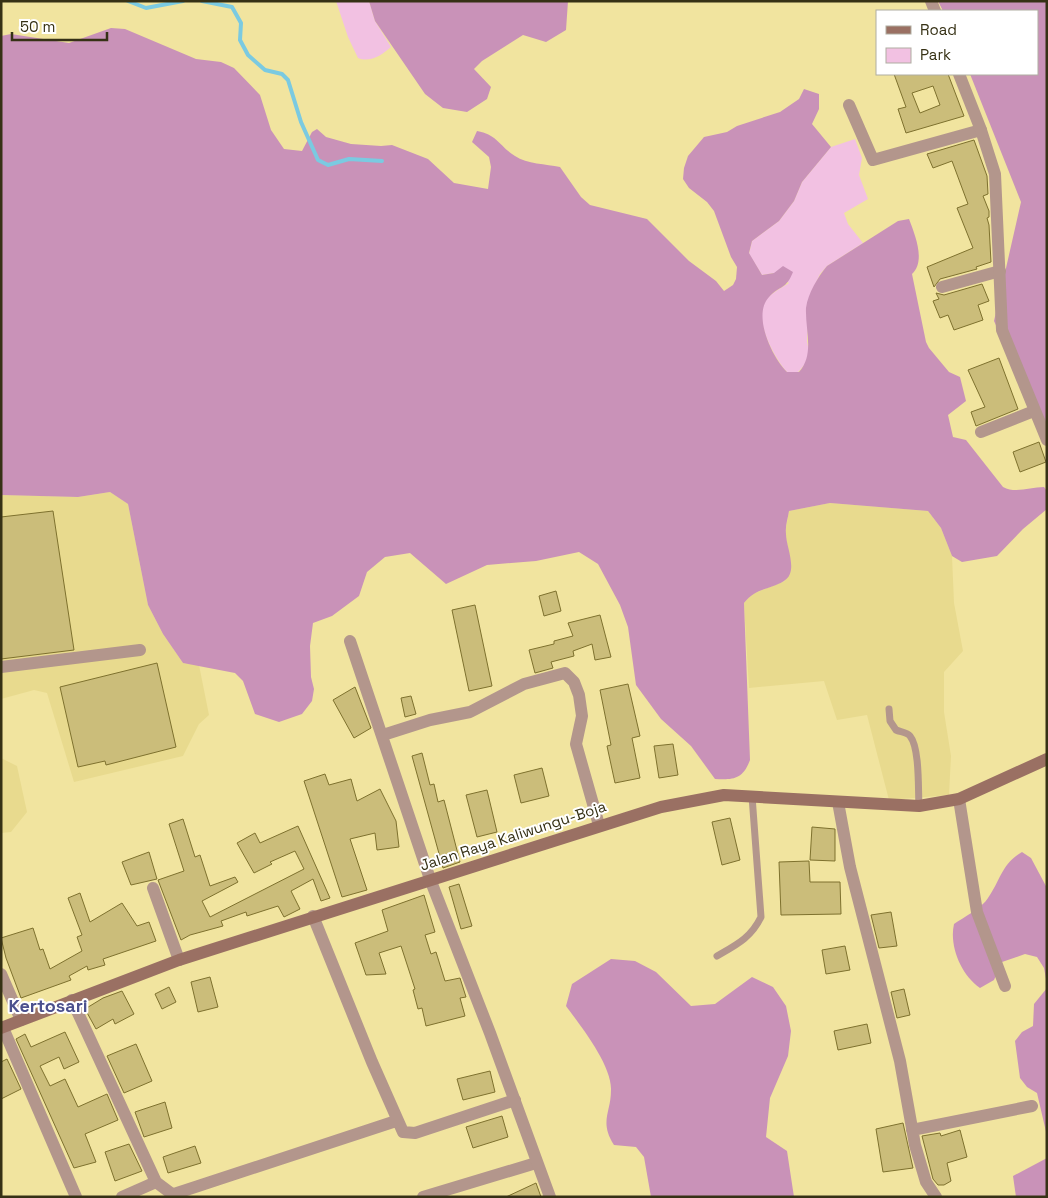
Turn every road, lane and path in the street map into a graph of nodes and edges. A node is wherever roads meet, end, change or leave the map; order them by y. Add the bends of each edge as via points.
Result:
1 (959, 75) edge
2 (849, 105) dead end
3 (981, 130) junction
4 (1000, 272) junction
5 (942, 287) dead end
6 (1034, 411) junction
7 (981, 432) dead end
8 (1047, 440) edge
9 (350, 641) dead end
10 (140, 650) dead end
11 (1, 667) edge
12 (889, 709) dead end
13 (383, 735) junction
14 (1047, 759) edge
15 (752, 796) junction
16 (959, 799) junction
17 (838, 802) junction
18 (919, 806) junction
19 (599, 825) junction
20 (430, 879) junction
21 (153, 888) dead end
22 (313, 916) junction
23 (717, 956) dead end
24 (179, 960) junction
25 (1, 974) edge
26 (1005, 986) dead end
27 (72, 1000) junction
28 (21, 1020) junction
29 (2, 1028) edge
30 (515, 1100) junction
31 (1032, 1106) dead end
32 (396, 1121) junction
33 (912, 1130) junction
34 (536, 1163) junction
35 (156, 1182) junction
36 (175, 1195) edge
37 (76, 1197) edge
38 (122, 1197) edge
39 (423, 1197) edge
40 (550, 1197) edge
41 (936, 1197) edge

1 - 3 street
2 - 3 street via 873,160
3 - 4 street via 995,174
4 - 5 street
4 - 6 street via 1002,330
6 - 7 street
6 - 8 street
9 - 13 street
10 - 11 street
12 - 18 lane via 890,721 896,730 912,738 918,768
13 - 19 street via 470,712 524,684 565,673 574,682 579,695 582,716 576,744
13 - 20 street
14 - 16 main road, Jalan Raya Kaliwungu-Boja
15 - 17 main road, Jalan Raya Kaliwungu-Boja
15 - 19 main road, Jalan Raya Kaliwungu-Boja via 700,798
15 - 23 lane via 761,917 747,939
16 - 18 main road, Jalan Raya Kaliwungu-Boja
16 - 26 street via 978,912
17 - 18 main road, Jalan Raya Kaliwungu-Boja
17 - 33 street via 850,867 892,1024
19 - 20 main road, Jalan Raya Kaliwungu-Boja
20 - 22 main road, Jalan Raya Kaliwungu-Boja
20 - 30 street
21 - 24 street
22 - 24 main road, Jalan Raya Kaliwungu-Boja
22 - 32 street
24 - 27 main road, Jalan Raya Kaliwungu-Boja
25 - 28 street
27 - 28 main road, Jalan Raya Kaliwungu-Boja
27 - 35 street
28 - 29 main road, Jalan Raya Kaliwungu-Boja
29 - 37 street
30 - 32 street via 410,1134 403,1132
30 - 34 street
31 - 33 street
32 - 36 street
33 - 41 street via 926,1182
34 - 39 street
34 - 40 street
35 - 36 street
35 - 38 street

